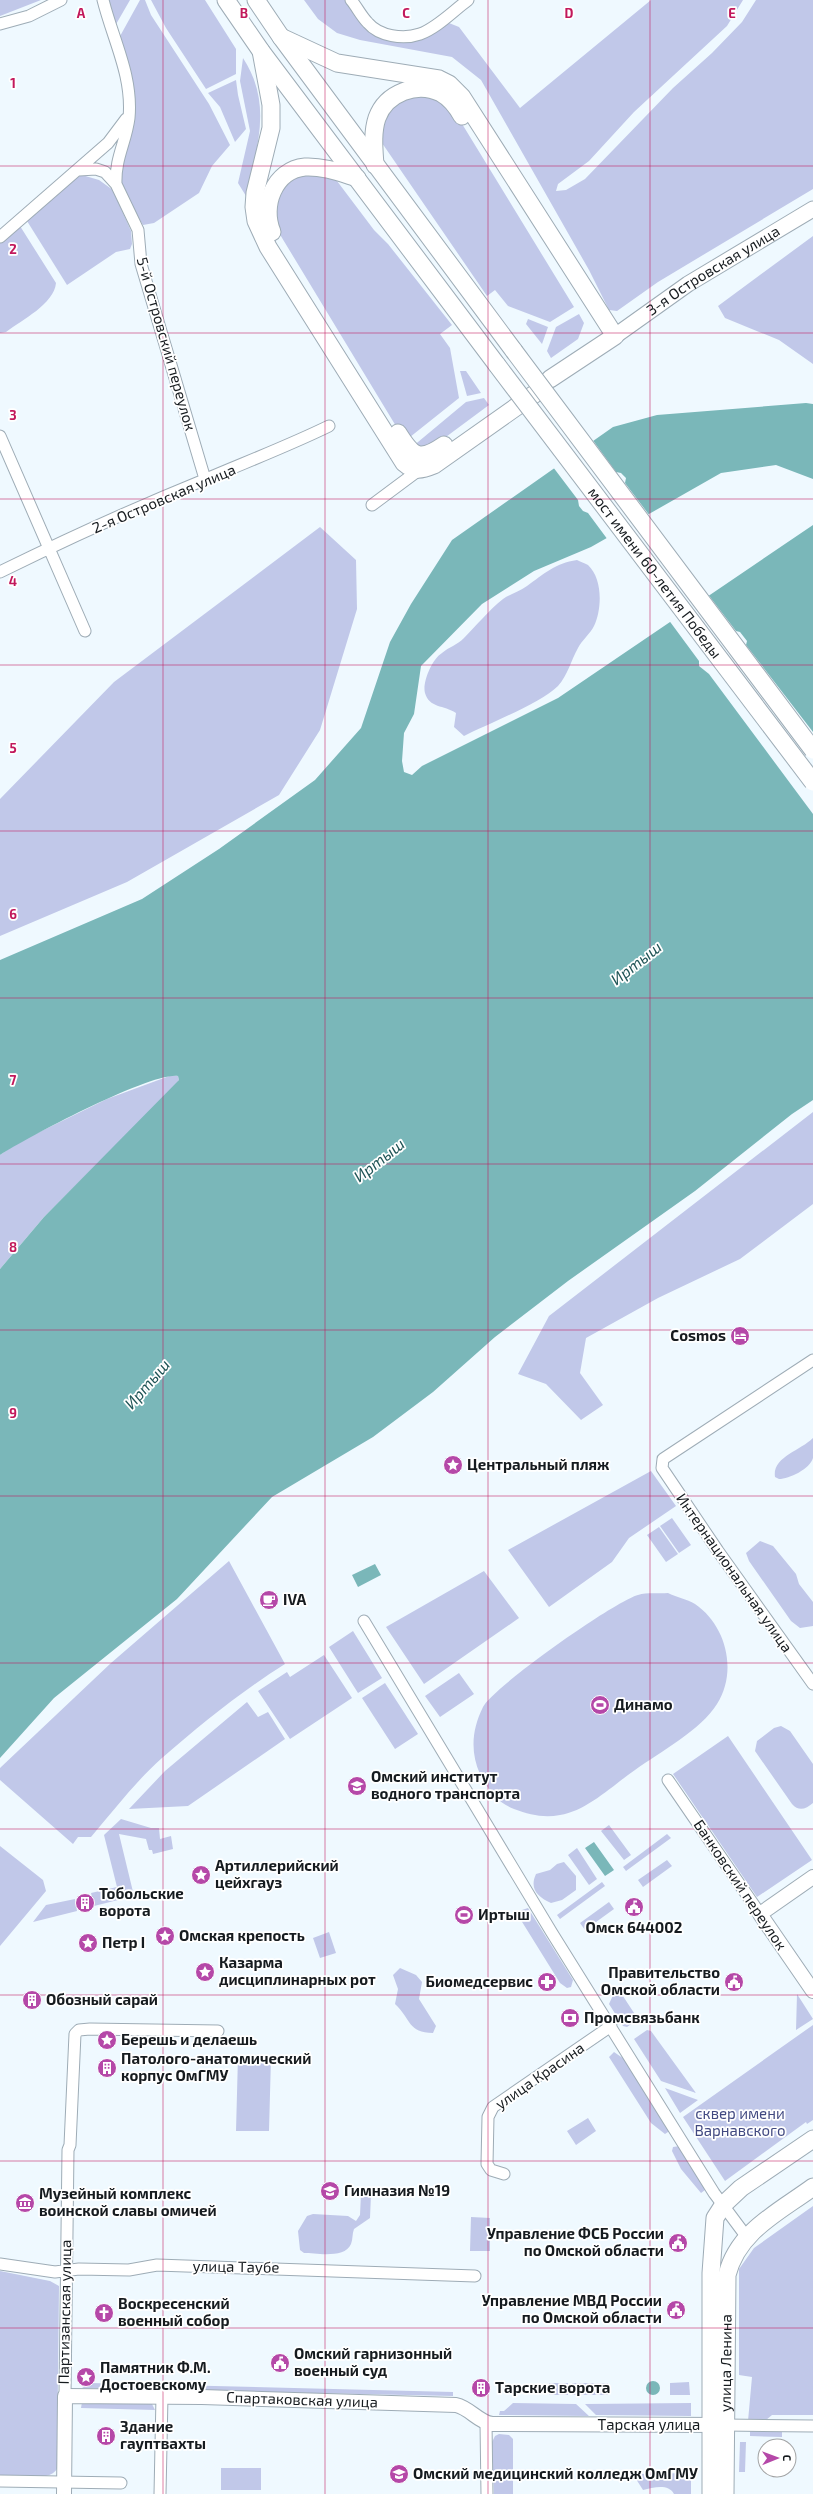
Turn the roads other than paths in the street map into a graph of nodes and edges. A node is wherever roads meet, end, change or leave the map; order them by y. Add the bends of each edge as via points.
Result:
1 (61, 0) edge
2 (102, 0) edge
3 (226, 0) edge
4 (256, 0) edge
5 (351, 0) edge
6 (468, 0) edge
7 (0, 24) edge
8 (281, 37) junction
9 (261, 51) junction
10 (129, 108) junction
11 (375, 165) junction
12 (79, 170) junction
13 (357, 178) junction
14 (116, 184) junction
15 (813, 209) edge
16 (0, 237) edge
17 (611, 338) junction
18 (504, 406) dead end
19 (329, 426) dead end
20 (0, 436) edge
21 (419, 470) junction
22 (205, 480) junction
23 (372, 505) dead end
24 (47, 549) junction
25 (0, 572) edge
26 (85, 631) dead end
27 (813, 750) edge
28 (813, 782) edge
29 (813, 1360) edge
30 (364, 1621) dead end
31 (813, 1684) edge
32 (668, 1780) dead end
33 (813, 1877) edge
34 (760, 1914) junction
35 (813, 1991) edge
36 (611, 2026) junction
37 (218, 2031) dead end
38 (811, 2145) edge
39 (504, 2174) dead end
40 (813, 2188) edge
41 (724, 2204) junction
42 (746, 2236) junction
43 (0, 2264) edge
44 (65, 2272) junction
45 (475, 2276) dead end
46 (65, 2396) junction
47 (162, 2396) junction
48 (486, 2423) junction
49 (718, 2425) junction
50 (813, 2426) edge
51 (0, 2481) edge
52 (121, 2483) dead end
53 (64, 2488) edge
54 (160, 2494) edge
55 (487, 2494) edge
56 (711, 2494) edge
57 (725, 2494) edge

1 - 7 street via 29,16
2 - 10 street via 124,65 128,82
3 - 9 main road, мост имени 60-летия Победы
4 - 8 main road, мост имени 60-летия Победы
5 - 6 street via 374,28 403,37 430,29
8 - 11 main road, мост имени 60-летия Победы
8 - 17 main road via 337,63 426,75 449,84 456,90
9 - 13 main road, мост имени 60-летия Победы
9 - 21 main road via 271,105 271,128 255,193 256,221 268,247 404,463 410,469
10 - 12 street via 124,123 115,135
10 - 14 street via 125,134 116,163
11 - 17 main road via 374,139 377,119 383,107 393,97 405,90 418,88 431,89 450,100
11 - 27 main road, мост имени 60-летия Победы, bridge
12 - 14 street, 5-й Островский переулок via 96,168 105,172
12 - 16 street
13 - 18 main road via 319,168 295,170 280,180 272,190 268,222 271,231 409,450 418,455 431,454
13 - 28 main road, мост имени 60-летия Победы, bridge
14 - 22 street, 5-й Островский переулок via 138,230 141,264
15 - 17 main road, 3-я Островская улица via 688,284
17 - 21 main road via 434,465
19 - 22 street, 2-я Островская улица via 248,464
20 - 24 street
21 - 23 street
22 - 24 street, 2-я Островская улица
24 - 25 street, 2-я Островская улица
24 - 26 street
29 - 31 street, Интернациональная улица via 663,1459 662,1468
30 - 36 street
32 - 34 street, Банковский переулок
33 - 34 street
34 - 35 street, Банковский переулок
36 - 39 street, улица Красина via 493,2107 488,2117 487,2164 491,2170
36 - 41 street via 714,2193
37 - 44 street, Партизанская улица via 90,2029 78,2030 75,2034 68,2150
38 - 41 main road, улица Ленина via 741,2188
40 - 42 main road
41 - 42 street
41 - 49 main road, улица Ленина via 713,2226 711,2273
42 - 49 main road, улица Ленина via 734,2255 727,2275
43 - 44 street, улица Таубе
44 - 45 street, улица Таубе via 79,2269 129,2270 157,2265
44 - 46 street, Партизанская улица
46 - 47 street, Спартаковская улица
46 - 53 street, Партизанская улица
47 - 48 street, Спартаковская улица via 456,2405 471,2410
47 - 54 street
48 - 49 street, Тарская улица
48 - 55 street
49 - 50 street, Тарская улица
49 - 56 main road, улица Ленина
49 - 57 main road, улица Ленина
51 - 53 street
52 - 53 street

